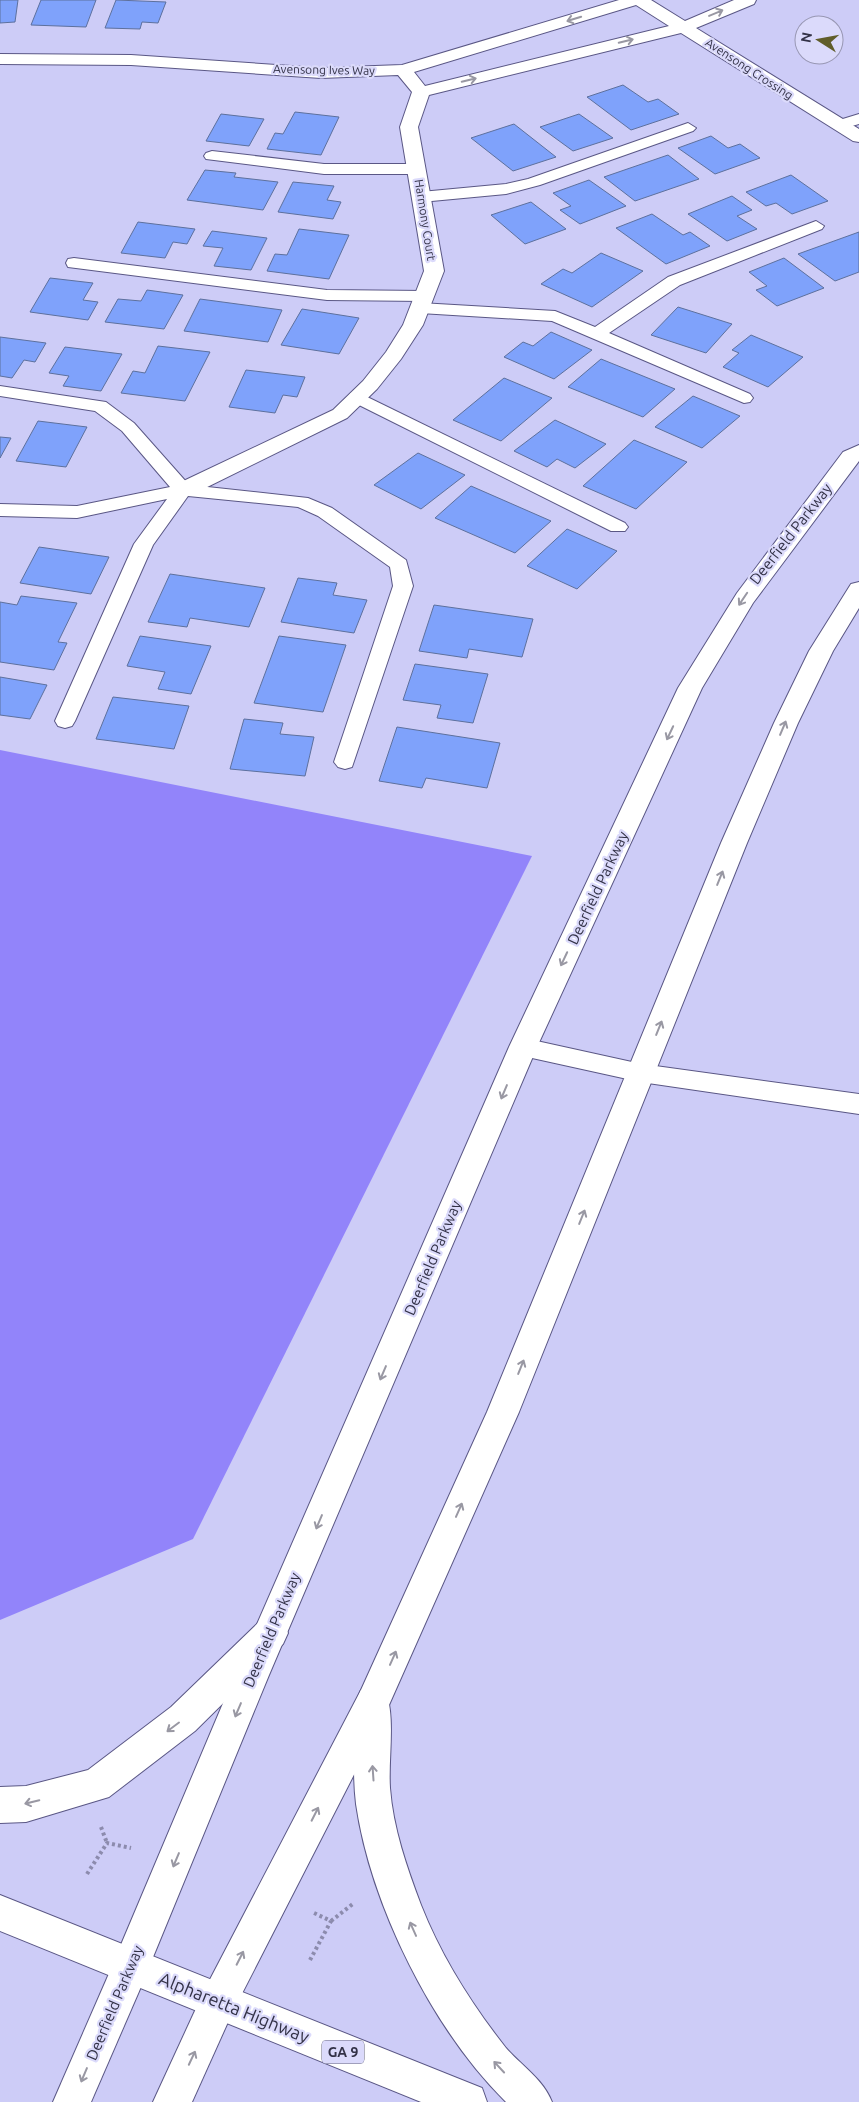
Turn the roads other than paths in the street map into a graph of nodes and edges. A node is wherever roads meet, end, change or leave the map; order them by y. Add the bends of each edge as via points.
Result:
1 (638, 0) edge
2 (748, 0) edge
3 (685, 27) junction
4 (0, 58) edge
5 (403, 70) junction
6 (421, 92) junction
7 (859, 119) edge
8 (838, 125) junction
9 (688, 128) dead end
10 (859, 137) edge
11 (212, 156) dead end
12 (417, 169) junction
13 (421, 197) junction
14 (816, 226) dead end
15 (74, 263) dead end
16 (422, 302) junction
17 (597, 334) junction
18 (0, 391) edge
19 (357, 397) junction
20 (744, 398) dead end
21 (859, 451) edge
22 (183, 490) junction
23 (0, 510) edge
24 (618, 527) dead end
25 (859, 589) edge
26 (65, 722) dead end
27 (345, 762) dead end
28 (523, 1047) junction
29 (641, 1074) junction
30 (859, 1104) edge
31 (271, 1633) junction
32 (373, 1702) junction
33 (0, 1805) edge
34 (0, 1913) edge
35 (131, 1966) junction
36 (218, 2002) junction
37 (72, 2102) edge
38 (172, 2102) edge
39 (468, 2102) edge
40 (532, 2102) edge

1 - 3 main road, Avensong Crossing
1 -> 5 main road, Avensong Ives Way
3 -> 2 main road
6 -> 3 main road
3 - 8 main road, Avensong Crossing
4 - 5 main road, Avensong Ives Way via 132,60 321,73
5 - 6 main road
6 - 12 main road, Harmony Court via 409,127
7 - 8 lane
8 - 10 main road, Avensong Crossing
9 - 13 lane via 534,182
11 - 12 lane via 324,169
12 - 13 main road, Harmony Court
13 - 16 main road, Harmony Court via 434,271
14 - 17 lane via 674,281
15 - 16 lane via 328,295
16 - 17 lane via 555,316
16 - 19 main road, Harmony Court via 413,325 394,355
17 - 20 lane
18 - 22 lane via 100,406 128,428
19 - 22 main road, Harmony Court via 340,414
19 - 24 lane
21 -> 28 main road, Deerfield Parkway via 771,559 709,652
22 - 23 lane via 77,512
22 - 26 lane via 144,544
22 - 27 lane via 301,502 324,512 399,564 403,586
29 -> 25 main road via 734,843 803,685
28 - 29 lane
28 -> 31 main road, Deerfield Parkway
29 - 30 lane
32 -> 29 main road via 503,1412
31 -> 33 main road via 183,1719 97,1785 26,1804
31 -> 35 main road, Deerfield Parkway
36 -> 32 main road
40 -> 32 main road via 482,2045 438,1980 412,1927 376,1815 372,1760
34 - 35 main road, Alpharetta Highway / GA 9
35 - 36 main road, Alpharetta Highway / GA 9
35 -> 37 main road, Deerfield Parkway
38 -> 36 main road
36 - 39 main road, Alpharetta Highway / GA 9

